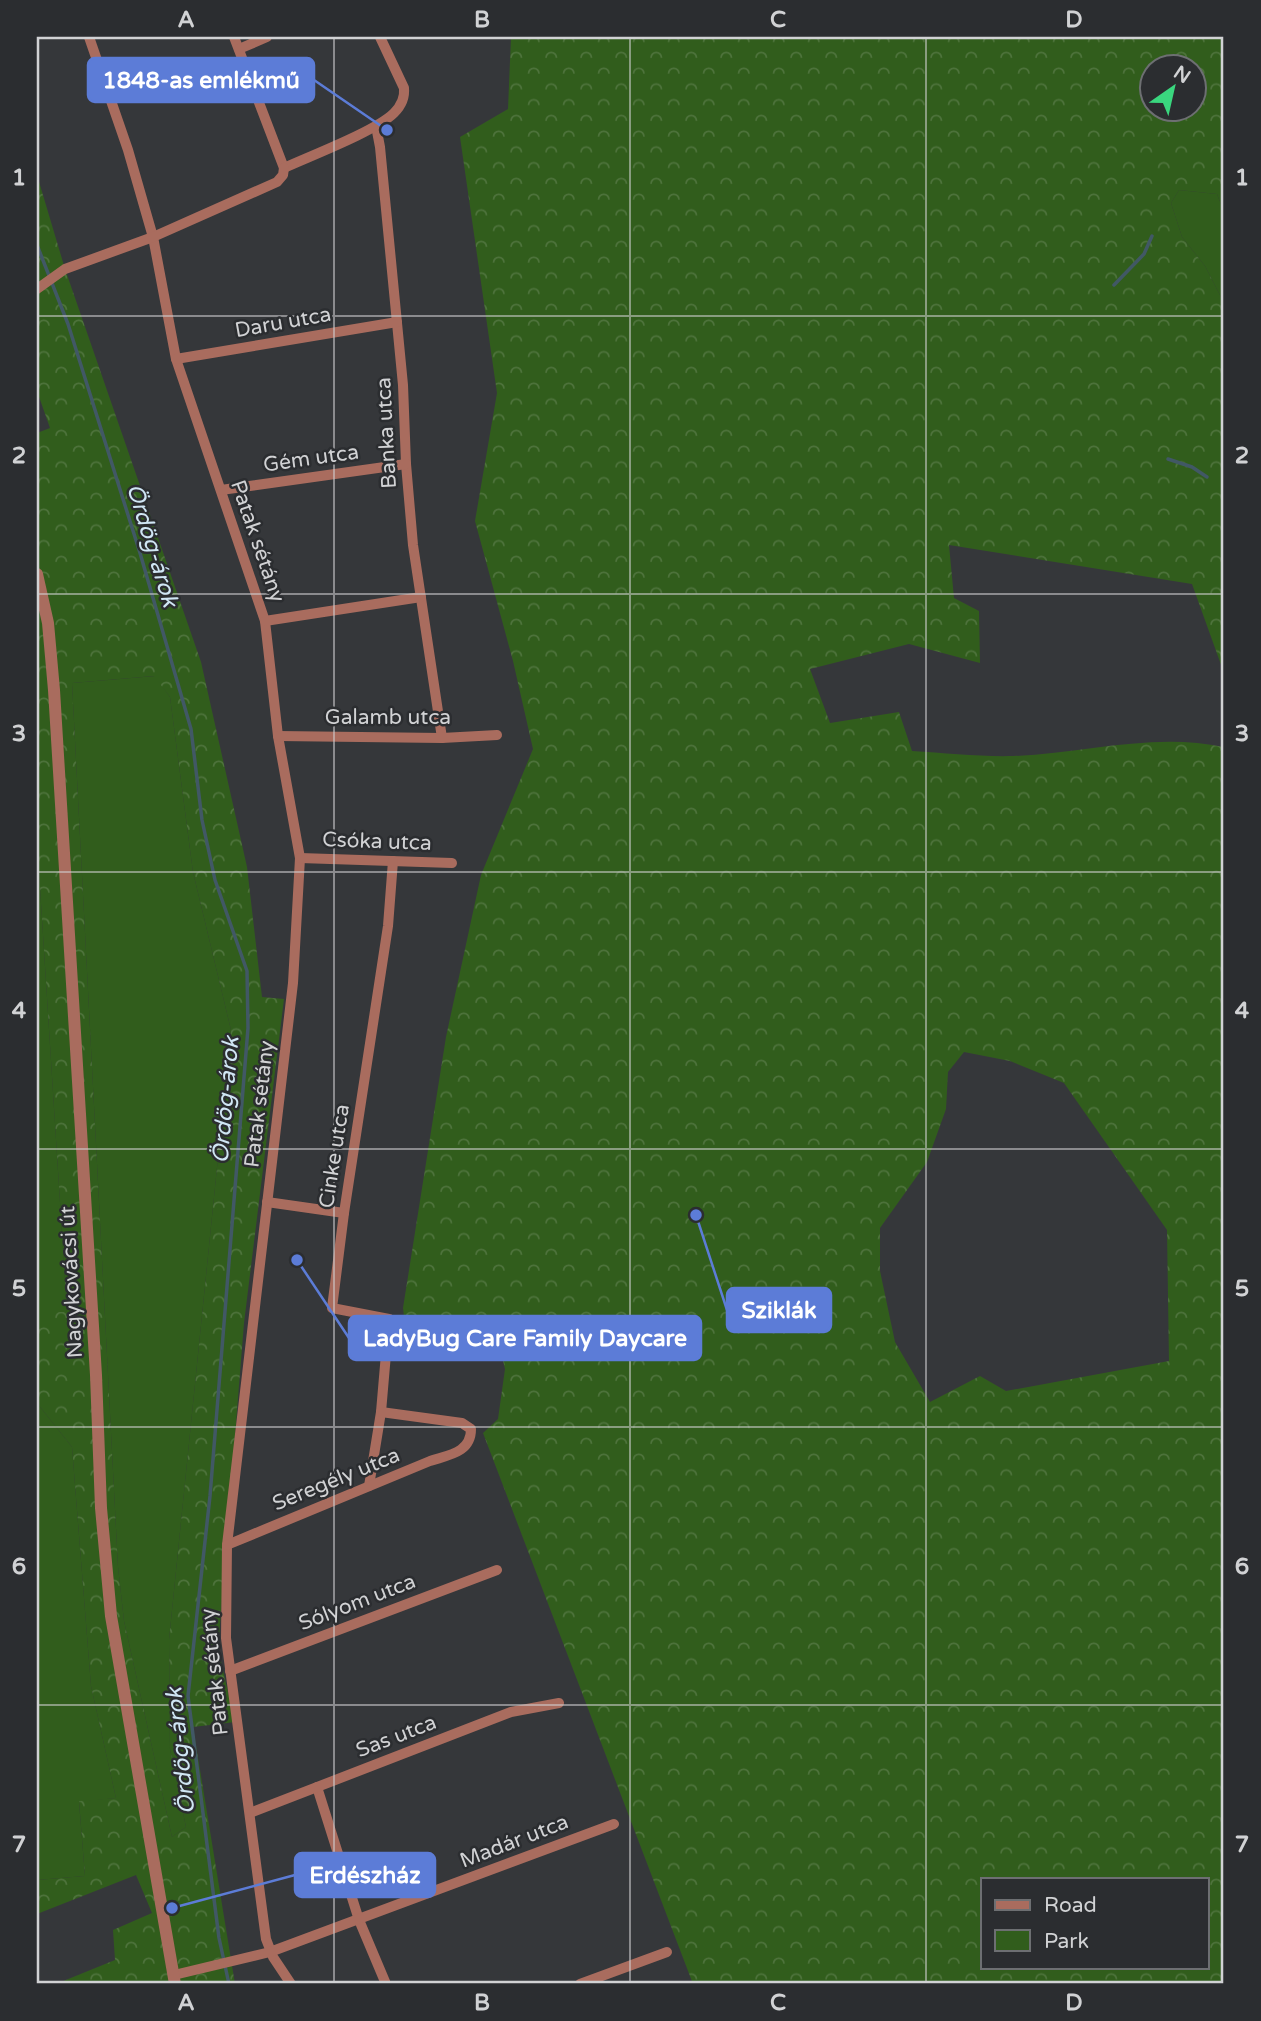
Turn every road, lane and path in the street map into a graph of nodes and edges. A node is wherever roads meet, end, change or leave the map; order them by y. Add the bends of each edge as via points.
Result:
1 (89, 37) edge
2 (234, 37) edge
3 (267, 37) edge
4 (380, 37) edge
5 (239, 49) junction
6 (376, 126) junction
7 (284, 168) junction
8 (153, 237) junction
9 (37, 289) edge
10 (397, 322) junction
11 (176, 359) junction
12 (406, 464) junction
13 (221, 490) junction
14 (37, 574) edge
15 (421, 597) junction
16 (265, 621) junction
17 (497, 735) dead end
18 (278, 736) junction
19 (442, 738) junction
20 (300, 858) junction
21 (393, 861) junction
22 (452, 863) dead end
23 (267, 1202) junction
24 (344, 1213) junction
25 (381, 1412) junction
26 (369, 1486) junction
27 (227, 1545) junction
28 (497, 1570) dead end
29 (230, 1671) junction
30 (559, 1703) dead end
31 (317, 1787) junction
32 (250, 1813) junction
33 (614, 1824) dead end
34 (359, 1920) junction
35 (270, 1952) junction
36 (667, 1952) dead end
37 (175, 1980) edge
38 (290, 1984) edge
39 (386, 1984) edge
40 (580, 1984) edge

1 - 8 street, Patak sétány
2 - 5 street
3 - 5 street
4 - 6 street via 405,94 392,115
5 - 7 street
6 - 7 street
6 - 10 street, Banka utca
7 - 8 street via 277,182
8 - 9 street via 65,269
8 - 11 street, Patak sétány
10 - 11 street, Daru utca
10 - 12 street, Banka utca
11 - 13 street, Patak sétány
12 - 13 street, Gém utca
12 - 15 street, Banka utca
13 - 16 street, Patak sétány
14 - 37 street, Nagykovácsi út via 52,668 105,1567
15 - 16 street
15 - 19 street, Banka utca
16 - 18 street, Patak sétány
17 - 19 street, Galamb utca
18 - 19 street, Galamb utca
18 - 20 street, Patak sétány
20 - 21 street, Csóka utca
20 - 23 street, Patak sétány via 293,984
21 - 22 street, Csóka utca
21 - 24 street, Cinke utca via 388,926
23 - 24 street
23 - 27 street, Patak sétány
24 - 25 street, Cinke utca via 332,1308 389,1319
25 - 26 street, Cinke utca
25 - 26 street, Seregély utca via 468,1426 471,1436 461,1451
26 - 27 street, Seregély utca
27 - 29 street, Patak sétány
28 - 29 street, Sólyom utca
29 - 32 street, Patak sétány
30 - 31 street, Sas utca via 511,1712
31 - 32 street, Sas utca
31 - 34 street
32 - 35 street, Patak sétány
33 - 34 street, Madár utca
34 - 35 street, Madár utca
34 - 39 street
35 - 37 street, Madár utca
35 - 38 street, Patak sétány
36 - 40 street

